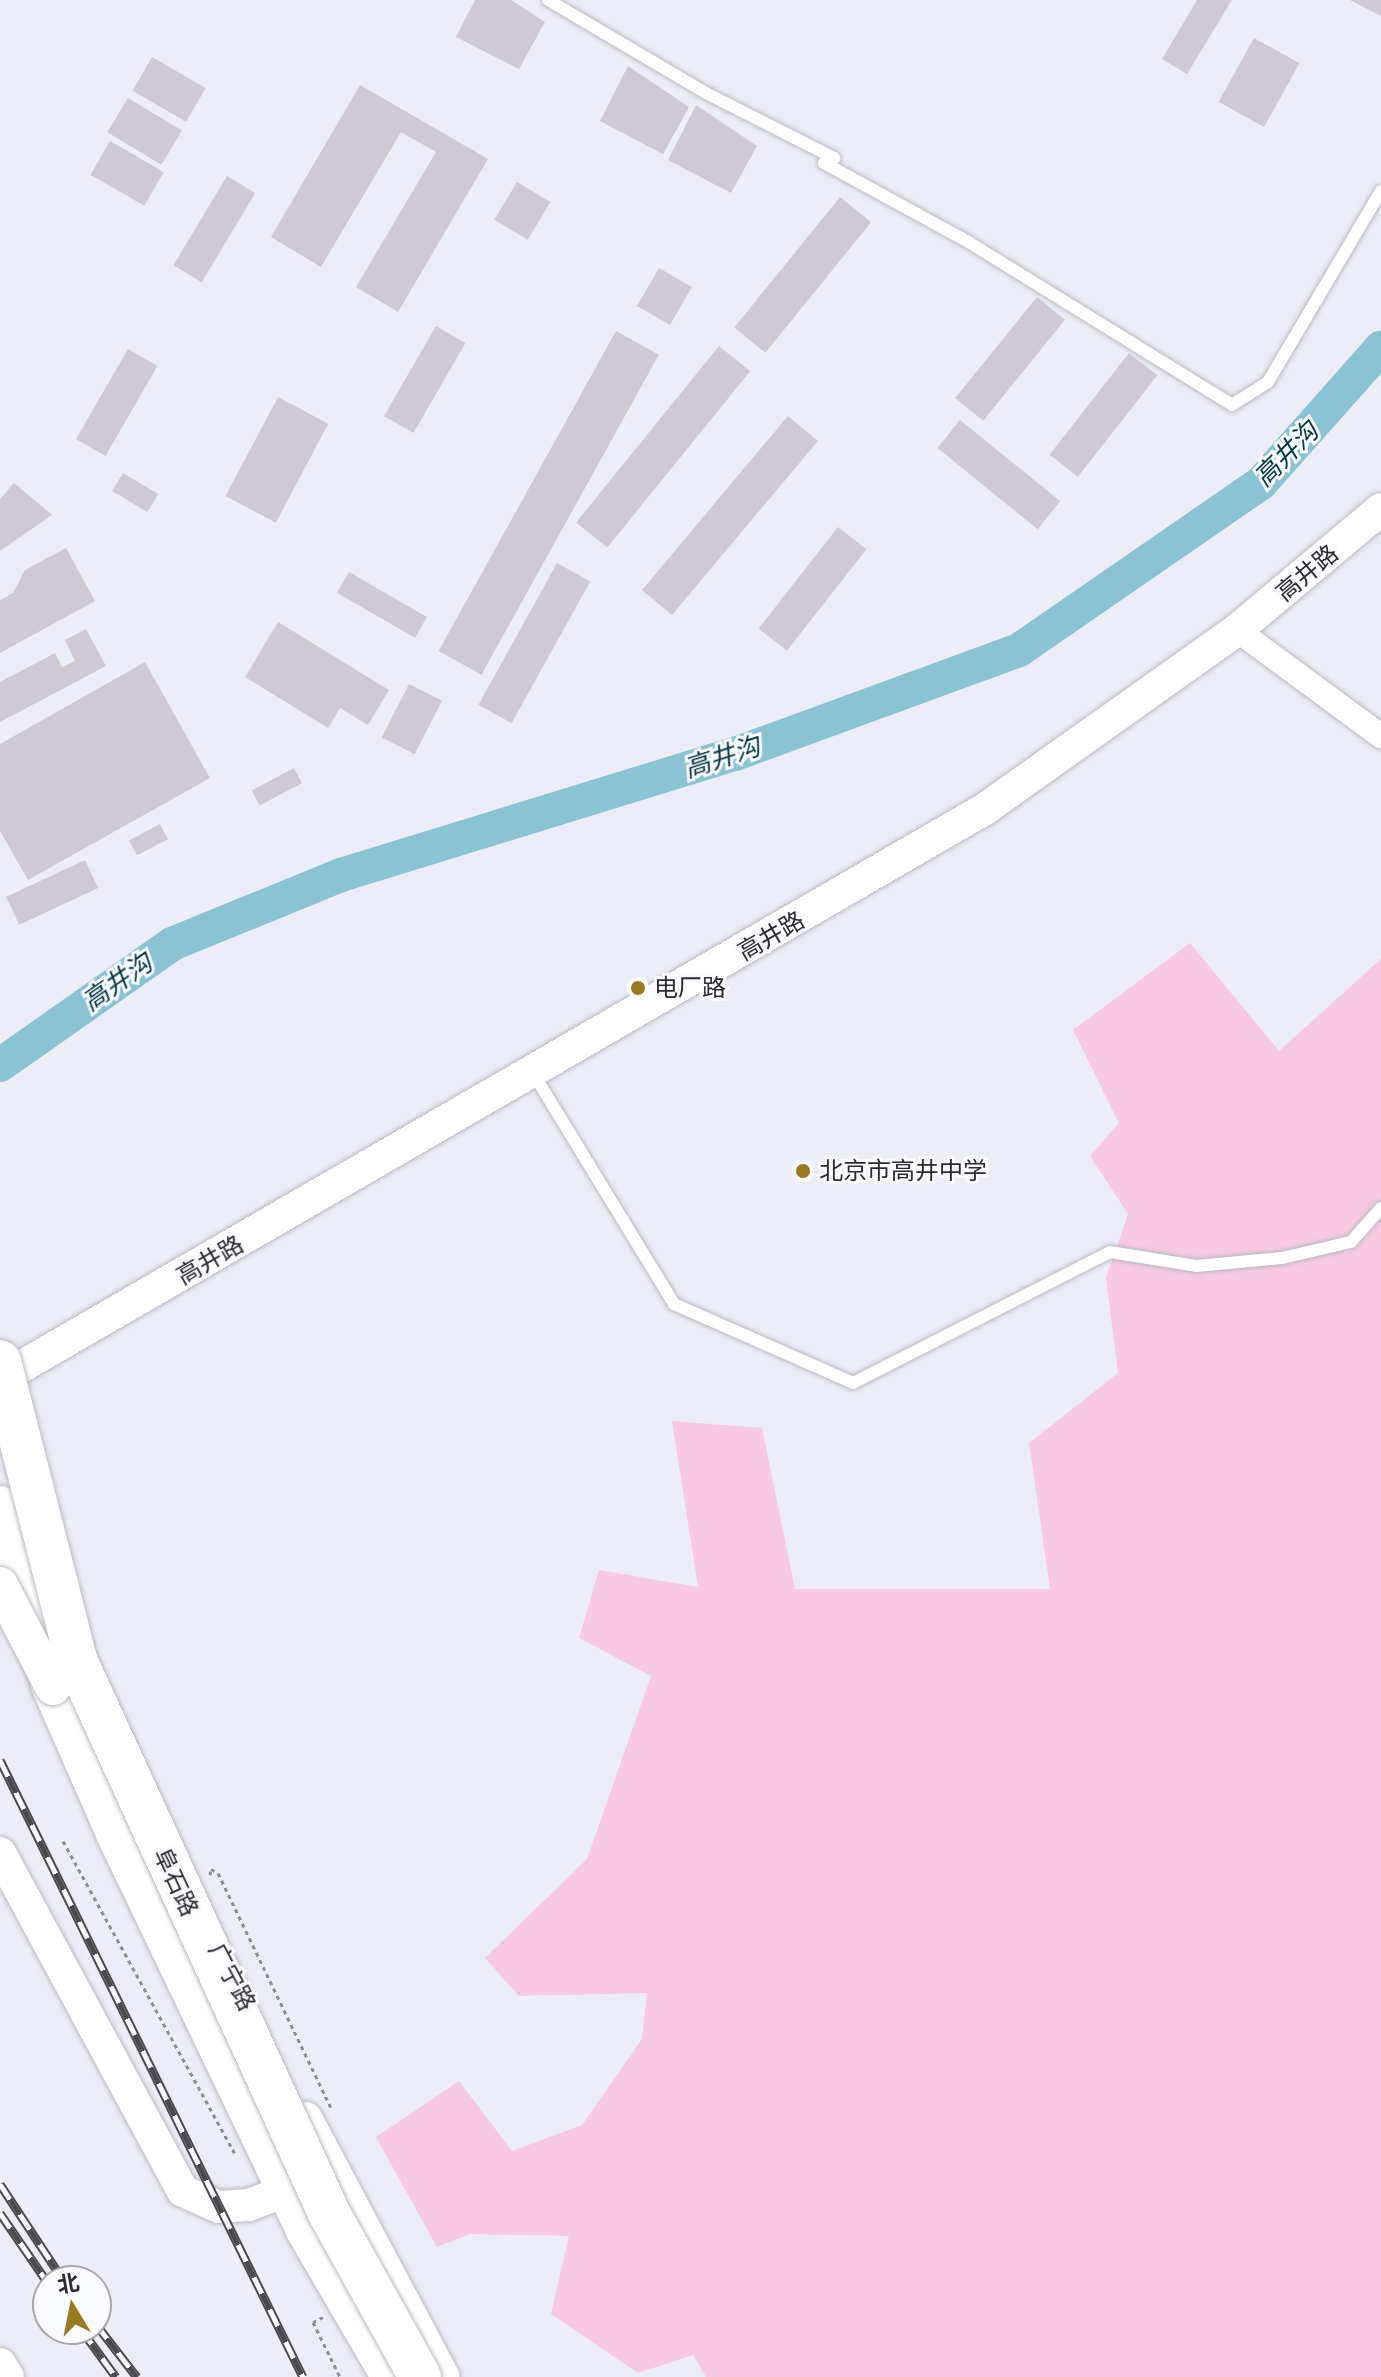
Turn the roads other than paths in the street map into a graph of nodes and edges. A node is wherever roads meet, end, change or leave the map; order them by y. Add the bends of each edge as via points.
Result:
1 (548, 0) edge
2 (1381, 191) edge
3 (1381, 509) edge
4 (1237, 630) junction
5 (1381, 736) edge
6 (533, 1073) junction
7 (1381, 1208) edge
8 (0, 1335) edge
9 (3, 1372) edge
10 (0, 1507) edge
11 (0, 1549) edge
12 (0, 1585) edge
13 (53, 1687) junction
14 (0, 1853) edge
15 (285, 2191) junction
16 (0, 2364) edge
17 (8, 2377) edge
18 (380, 2377) edge
19 (393, 2377) edge
20 (420, 2377) edge
21 (444, 2377) edge

1 - 2 lane via 706,93 834,158 824,163 970,243 1232,405 1268,382
3 - 4 street, 高井路
4 - 5 street
4 - 6 street, 高井路 via 985,809
6 - 7 lane via 674,1304 853,1383 1110,1252 1196,1266 1282,1258 1351,1242
6 - 9 street, 高井路
8 - 9 street, 广宁路
9 - 20 highway, 阜石路, bridge via 76,1660 330,2215
9 - 21 street, 广宁路 via 32,1509 86,1674 183,1884
10 - 13 highway, 阜石路, bridge
11 - 15 street, 广宁路 via 49,1705 88,1797
12 - 13 main road, bridge
13 - 19 highway, 阜石路 via 307,2230
14 - 15 street via 183,2191 219,2207 249,2205
15 - 18 street, 广宁路
16 - 17 street

